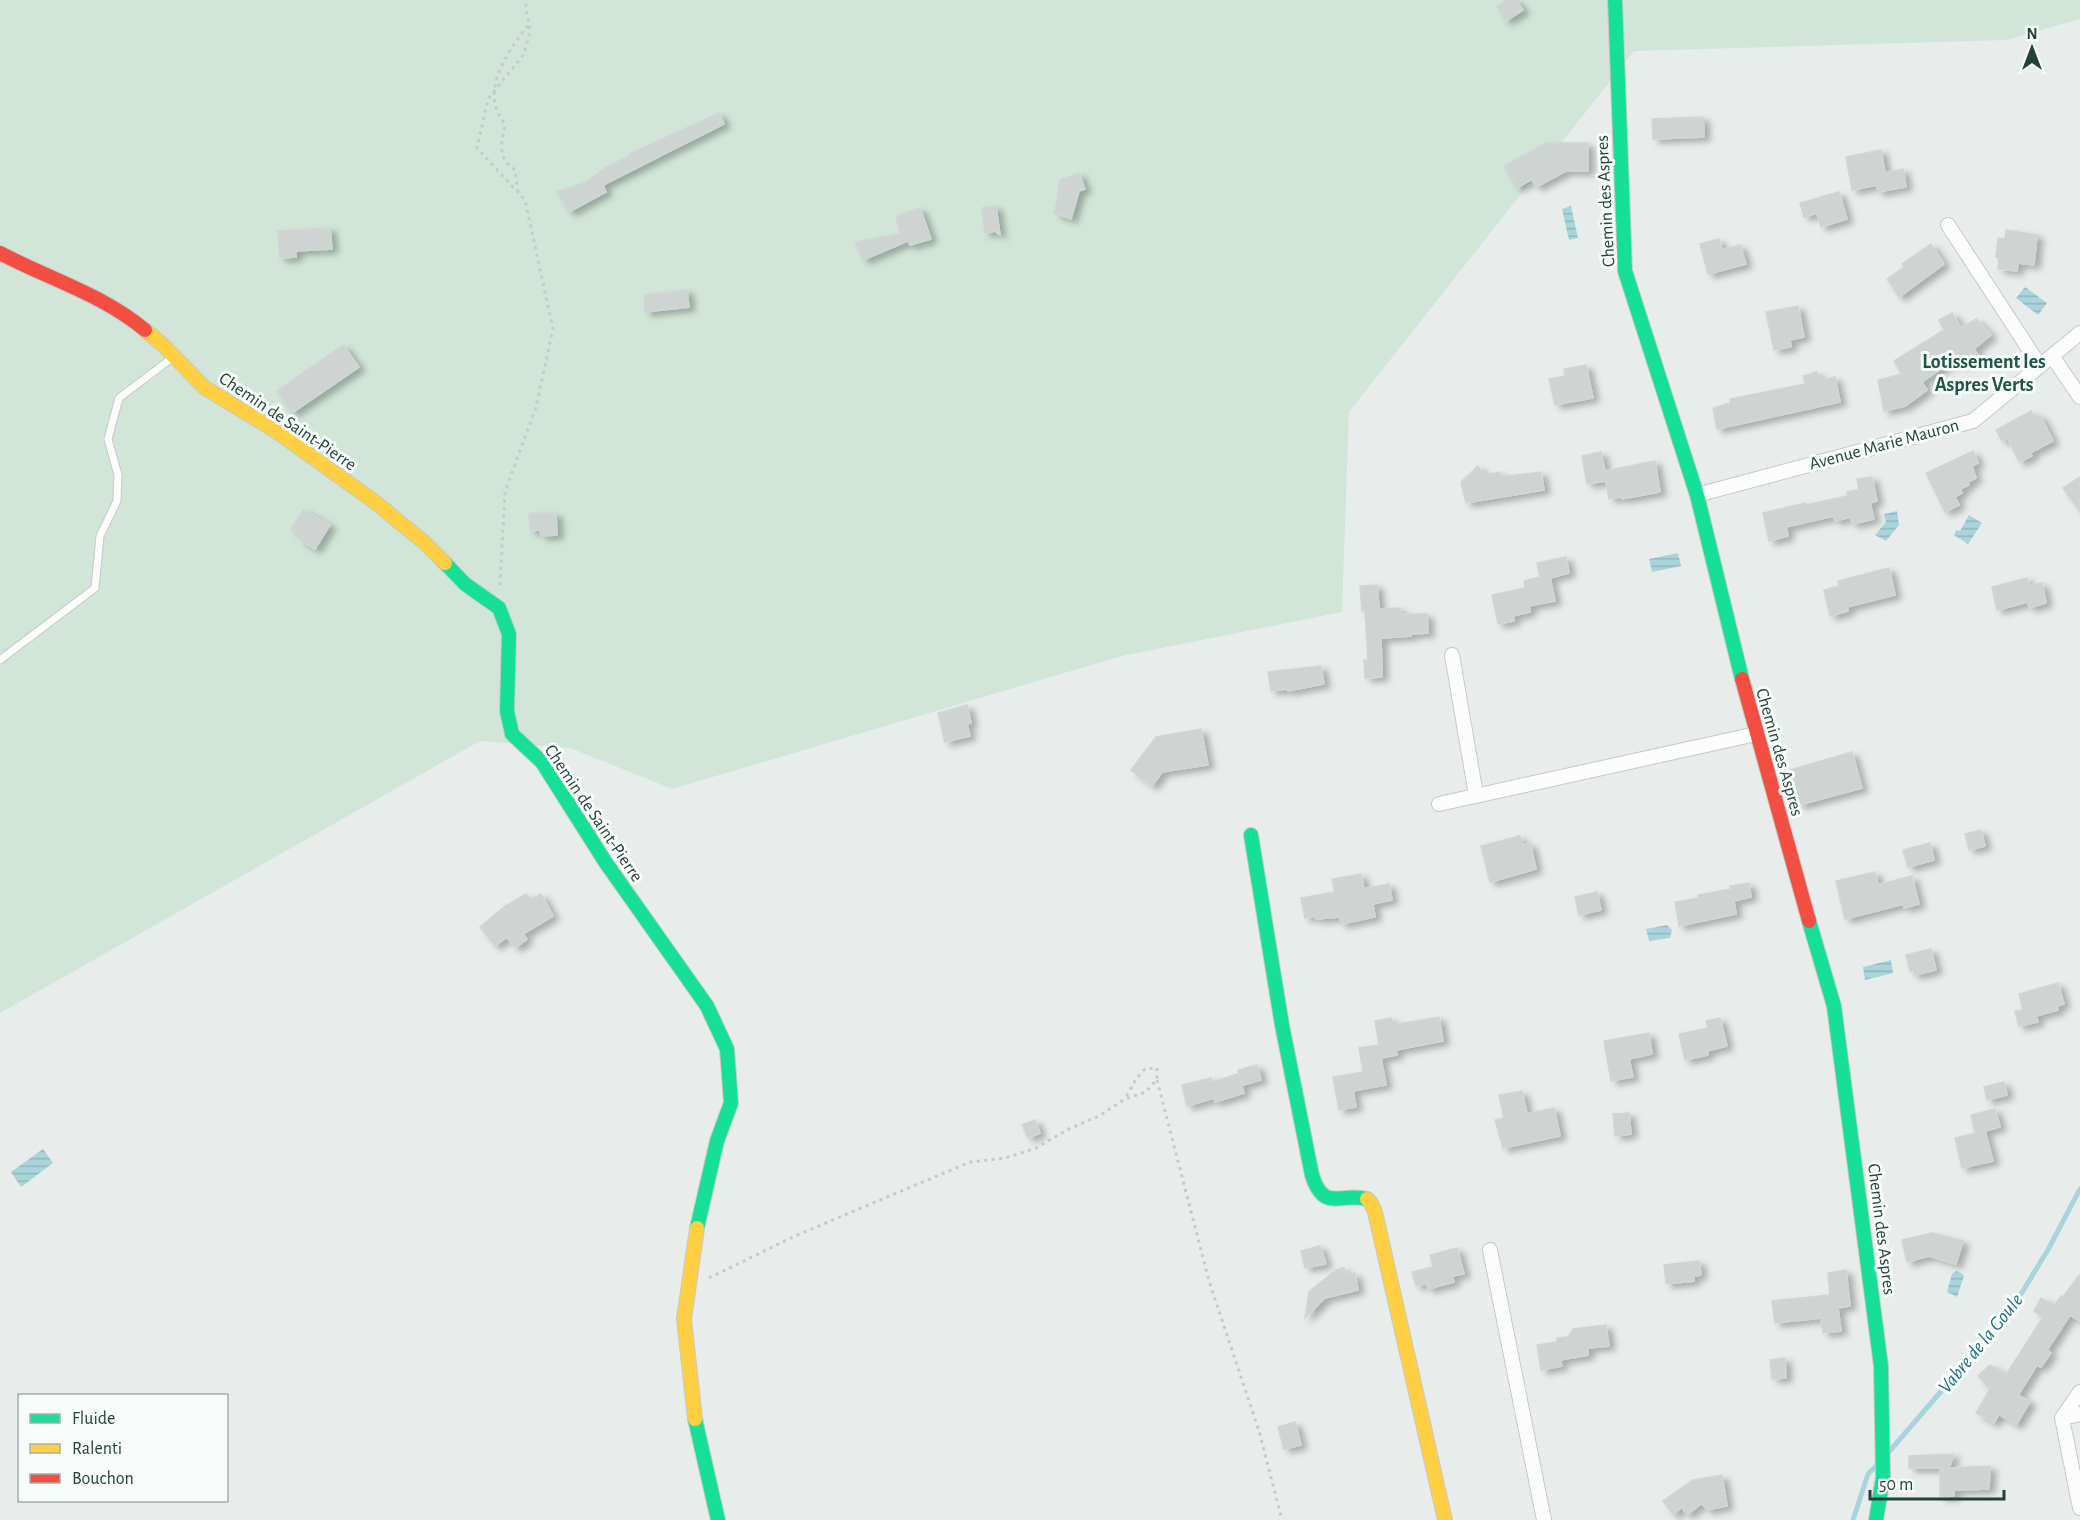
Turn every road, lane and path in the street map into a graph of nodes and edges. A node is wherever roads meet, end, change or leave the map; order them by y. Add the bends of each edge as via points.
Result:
1 (525, 0) edge
2 (1615, 0) edge
3 (529, 24) junction
4 (494, 93) junction
5 (518, 193) junction
6 (1948, 225) dead end
7 (0, 253) edge
8 (2080, 333) edge
9 (2052, 356) junction
10 (174, 357) junction
11 (2040, 366) junction
12 (2080, 397) edge
13 (1696, 495) junction
14 (499, 608) junction
15 (1452, 655) dead end
16 (0, 660) edge
17 (1755, 734) junction
18 (1476, 795) junction
19 (1439, 804) dead end
20 (1251, 835) dead end
21 (1157, 1079) junction
22 (1125, 1099) junction
23 (1490, 1250) dead end
24 (689, 1287) junction
25 (2080, 1392) edge
26 (2080, 1414) edge
27 (2062, 1418) junction
28 (2080, 1508) edge
29 (718, 1520) edge
30 (1282, 1520) edge
31 (1445, 1520) edge
32 (1544, 1520) edge
33 (1876, 1520) edge

1 - 3 path
2 - 13 street, Chemin des Aspres via 1625,271
3 - 4 path via 510,48
3 - 4 path via 524,54
4 - 5 path via 497,114 505,124 501,153 505,163 515,170
4 - 5 path via 488,99 477,148
5 - 14 path via 525,201 553,329 536,407 506,492
6 - 11 street
7 - 10 street, Chemin de Saint-Pierre via 80,288 126,314
8 - 9 street, Avenue Marie Mauron
9 - 11 street, Avenue Marie Mauron
9 - 12 street
10 - 14 street, Chemin de Saint-Pierre via 205,388 276,431 375,502 425,543 465,584
10 - 16 lane via 120,398 108,439 118,475 117,501 100,536 95,588
11 - 13 street, Avenue Marie Mauron via 1973,421
13 - 17 street, Chemin des Aspres
14 - 24 street, Chemin de Saint-Pierre via 509,634 507,711 512,734 542,762 606,864 707,1006 727,1049 730,1103 699,1213
15 - 18 street
17 - 18 street
17 - 33 street, Chemin des Aspres via 1834,1006 1881,1366 1883,1477
18 - 19 street
20 - 31 street via 1313,1178 1321,1194 1329,1199 1365,1198 1375,1212
21 - 22 path via 1146,1092
21 - 22 path via 1157,1068 1145,1069
21 - 30 path via 1209,1281 1259,1431
22 - 24 path via 1036,1148 1005,1158 970,1162 795,1236
23 - 32 street
24 - 29 street, Chemin de Saint-Pierre via 684,1319 696,1431
25 - 27 street
26 - 27 street
27 - 28 street

